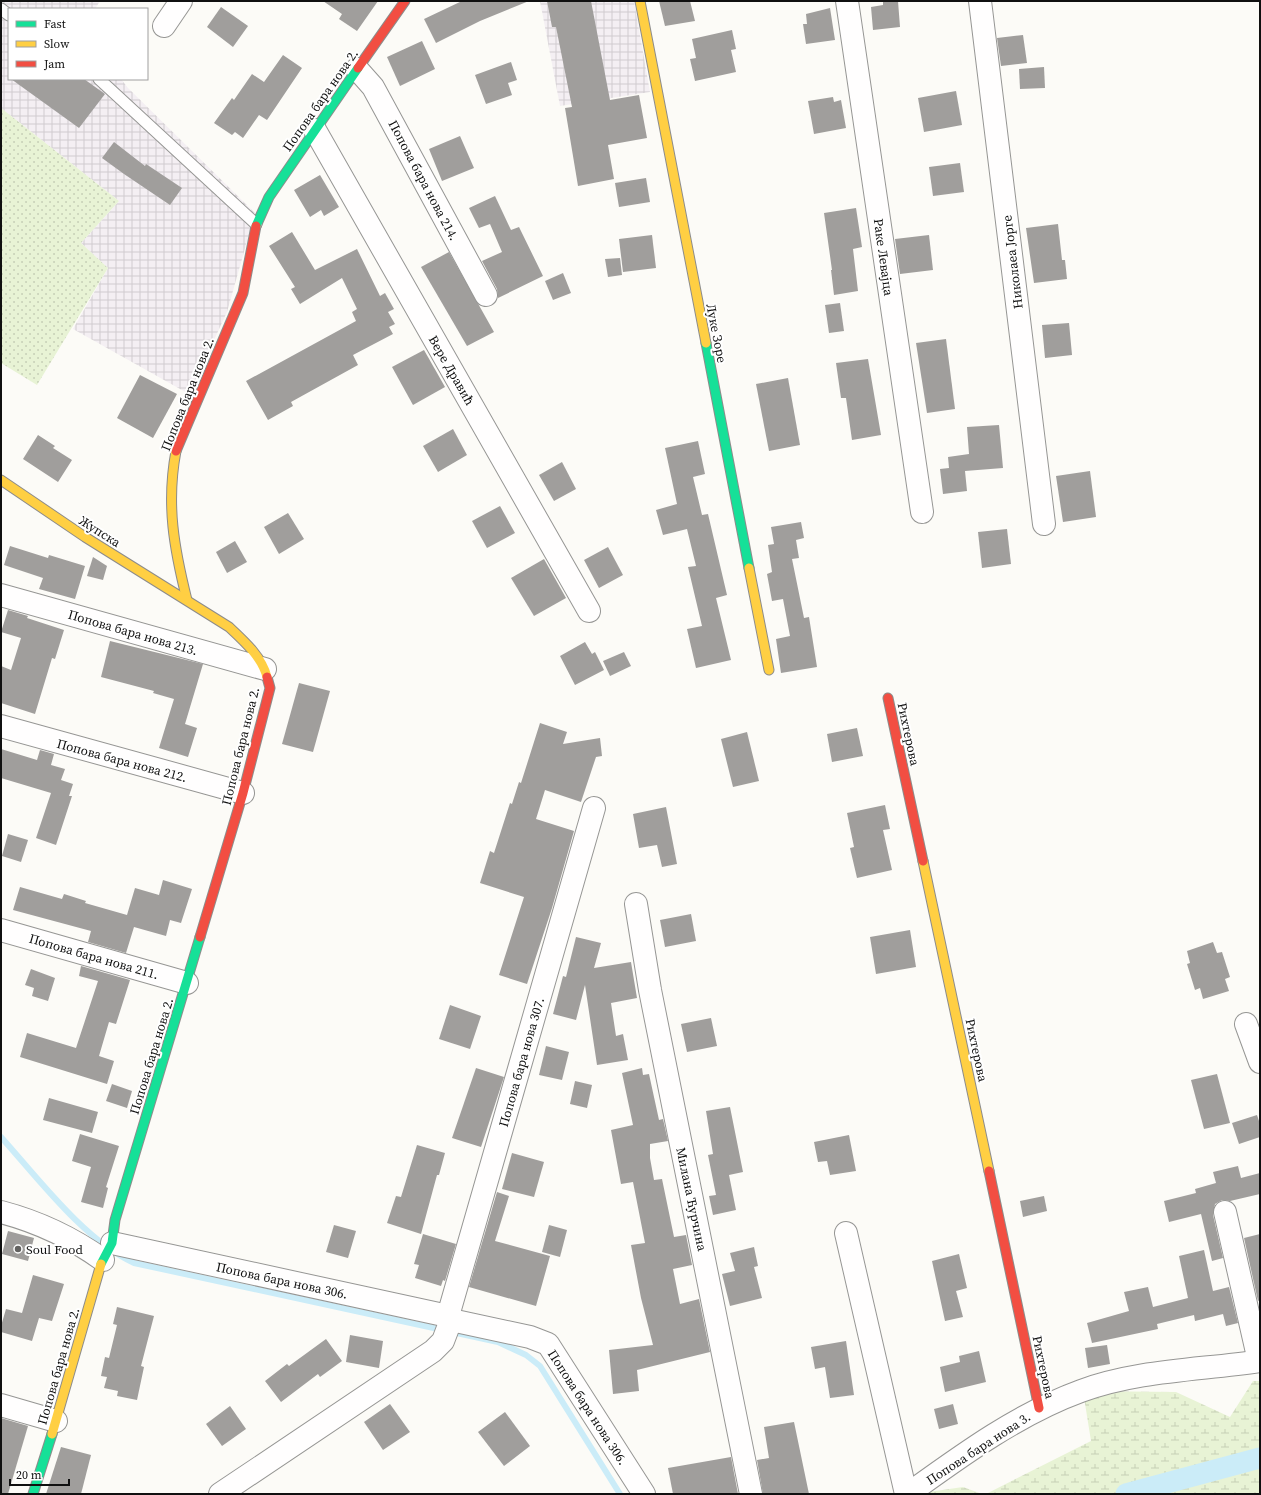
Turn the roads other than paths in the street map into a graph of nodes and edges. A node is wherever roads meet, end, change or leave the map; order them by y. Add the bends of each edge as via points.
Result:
1 (181, 1) edge
2 (405, 1) edge
3 (640, 1) edge
4 (847, 1) edge
5 (980, 1) edge
6 (164, 26) dead end
7 (357, 69) junction
8 (101, 80) edge
9 (315, 130) junction
10 (256, 224) junction
11 (486, 295) dead end
12 (1, 480) edge
13 (922, 512) dead end
14 (1044, 524) dead end
15 (1, 595) edge
16 (188, 600) junction
17 (589, 611) dead end
18 (265, 669) junction
19 (769, 670) dead end
20 (888, 698) dead end
21 (1, 726) edge
22 (243, 793) junction
23 (594, 808) dead end
24 (636, 904) dead end
25 (1, 930) edge
26 (187, 983) junction
27 (1246, 1024) dead end
28 (1260, 1062) edge
29 (1, 1212) edge
30 (1225, 1212) dead end
31 (846, 1233) dead end
32 (107, 1252) junction
33 (450, 1319) junction
34 (1260, 1361) edge
35 (1, 1405) edge
36 (1039, 1408) junction
37 (56, 1421) junction
38 (33, 1494) edge
39 (220, 1494) edge
40 (644, 1494) edge
41 (750, 1494) edge
42 (907, 1494) edge

1 - 6 street
2 - 7 street, Попова бара нова 2.
3 - 19 street, Луке Зоре
4 - 13 street, Раке Левајца
5 - 14 street, Николаеа Јорге
7 - 9 street, Попова бара нова 2.
7 - 11 street, Попова бара нова 214. via 373,86
8 - 10 lane
9 - 10 street, Попова бара нова 2. via 269,197
9 - 17 street, Вере Дравић
10 - 16 street, Попова бара нова 2. via 242,293 176,451 171,478 169,510 174,546
12 - 16 street, Жупска via 85,537
15 - 18 street, Попова бара нова 213.
16 - 18 street, Попова бара нова 2. via 228,627 249,646
18 - 22 street, Попова бара нова 2. via 270,688
20 - 36 street, Рихтерова
21 - 22 street, Попова бара нова 212.
22 - 26 street, Попова бара нова 2.
23 - 33 street, Попова бара нова 307.
24 - 41 street, Милана Ћурчина via 652,998
25 - 26 street, Попова бара нова 211.
26 - 32 street, Попова бара нова 2.
27 - 28 street
29 - 32 street via 29,1220 80,1244
30 - 34 street
31 - 42 street
32 - 33 street, Попова бара нова 306.
32 - 37 street, Попова бара нова 2. via 98,1270
33 - 39 street via 443,1341 433,1351
33 - 40 street, Попова бара нова 306. via 530,1337 548,1344
34 - 36 street, Попова бара нова 3. via 1121,1380 1082,1391
35 - 37 street
36 - 42 street, Попова бара нова 3. via 961,1456
37 - 38 street, Попова бара нова 2.

